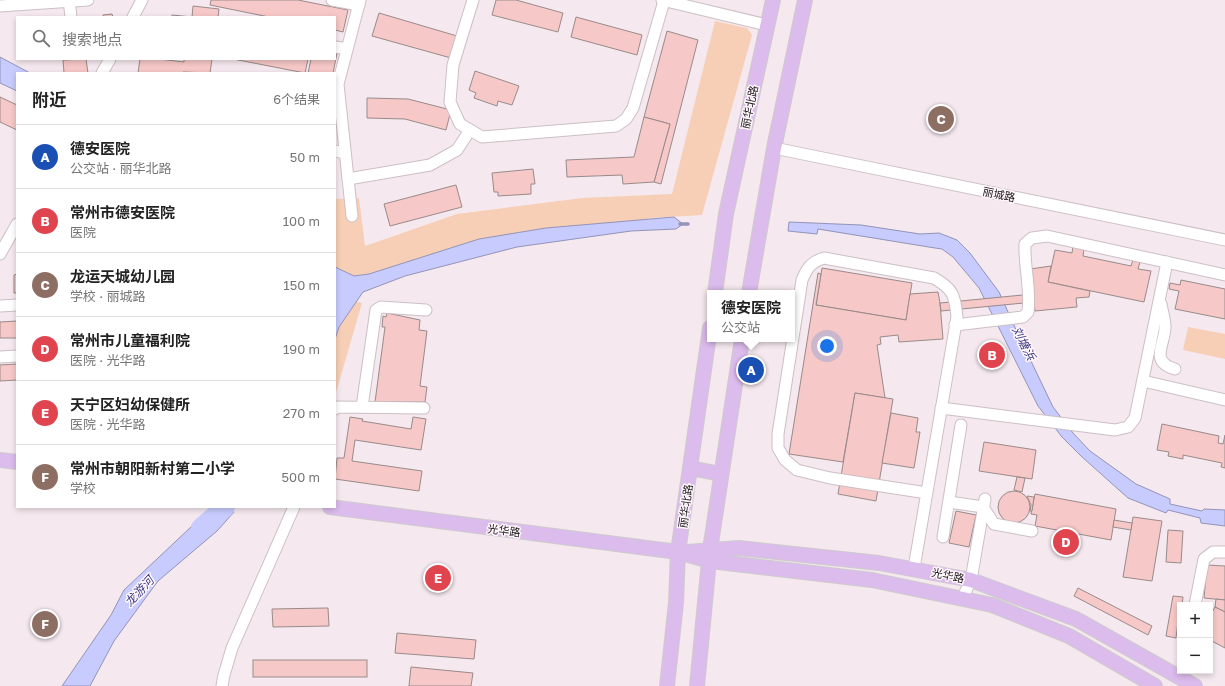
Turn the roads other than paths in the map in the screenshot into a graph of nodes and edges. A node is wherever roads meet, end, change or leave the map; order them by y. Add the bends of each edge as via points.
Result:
1 (88, 0) edge
2 (142, 0) edge
3 (332, 0) edge
4 (473, 0) edge
5 (663, 0) edge
6 (773, 0) edge
7 (805, 0) edge
8 (69, 1) edge
9 (360, 3) edge
10 (0, 6) edge
11 (71, 16) edge
12 (134, 16) edge
13 (767, 24) junction
14 (336, 47) edge
15 (347, 49) junction
16 (109, 60) edge
17 (103, 72) edge
18 (470, 130) junction
19 (774, 148) junction
20 (340, 152) edge
21 (348, 179) junction
22 (352, 216) dead end
23 (16, 226) edge
24 (1225, 240) edge
25 (0, 254) edge
26 (1167, 262) junction
27 (1225, 275) edge
28 (715, 290) edge
29 (749, 290) edge
30 (1160, 300) junction
31 (16, 305) edge
32 (0, 306) edge
33 (426, 310) dead end
34 (960, 324) junction
35 (795, 325) edge
36 (708, 342) edge
37 (742, 342) edge
38 (792, 342) edge
39 (16, 356) edge
40 (0, 357) edge
41 (1175, 369) dead end
42 (1143, 381) junction
43 (1225, 400) edge
44 (362, 407) junction
45 (336, 408) edge
46 (424, 408) dead end
47 (941, 408) junction
48 (961, 425) dead end
49 (0, 460) edge
50 (16, 462) edge
51 (690, 468) junction
52 (721, 474) junction
53 (927, 493) junction
54 (949, 502) junction
55 (984, 503) junction
56 (294, 508) edge
57 (336, 508) edge
58 (1032, 531) dead end
59 (943, 537) dead end
60 (678, 552) junction
61 (1225, 552) edge
62 (710, 556) junction
63 (914, 568) junction
64 (971, 580) junction
65 (962, 599) junction
66 (1196, 602) edge
67 (1177, 671) edge
68 (1182, 674) edge
69 (222, 686) edge
70 (668, 686) edge
71 (697, 686) edge
72 (1156, 686) edge
73 (1195, 686) edge

1 - 8 street
2 - 12 street
3 - 9 street
4 - 18 street via 453,65 450,102 460,124
5 - 13 street
5 - 18 street via 633,108 626,119 616,126 482,137
6 - 13 main road, 丽华北路
7 - 19 main road
8 - 10 street
8 - 11 street
9 - 15 street
13 - 28 main road, 丽华北路 via 726,214
14 - 15 street
15 - 20 street via 338,84
16 - 17 street
18 - 21 street via 457,150 430,164
19 - 24 street, 丽城路
19 - 29 main road
20 - 21 street
21 - 22 street
23 - 25 street
26 - 27 street
26 - 30 street
26 - 34 street via 1047,236 1032,238 1025,244 1024,256 1028,312 1022,317
30 - 41 street via 1165,328 1160,351 1161,360 1167,367
30 - 42 street
31 - 32 street
33 - 44 street via 382,307 376,310
34 - 35 street via 955,298 948,286 934,278 824,258 806,269
34 - 47 street
36 - 51 main road, 丽华北路
37 - 52 main road
38 - 53 street via 778,434 778,448 785,460 797,470 830,478
39 - 40 street
42 - 43 street
42 - 47 street via 1135,418 1128,427 1115,430
44 - 45 street
44 - 46 street
47 - 53 street
48 - 54 street
49 - 50 main road
51 - 52 main road
51 - 60 main road, 丽华北路
52 - 62 main road
53 - 63 street
54 - 55 street
54 - 59 street
55 - 58 street via 994,524
55 - 64 street
56 - 69 street via 232,648
57 - 60 main road, 光华路
60 - 62 main road, 光华路
60 - 70 main road, 丽华北路
61 - 66 street via 1213,552 1204,558
62 - 63 main road, 光华路 via 739,548
62 - 65 main road, 光华路 via 872,580
62 - 71 main road
63 - 64 main road, 光华路
64 - 65 street
64 - 67 main road, 光华路 via 1076,619
65 - 72 main road, 光华路 via 992,605 1069,636
68 - 73 main road, 光华路

